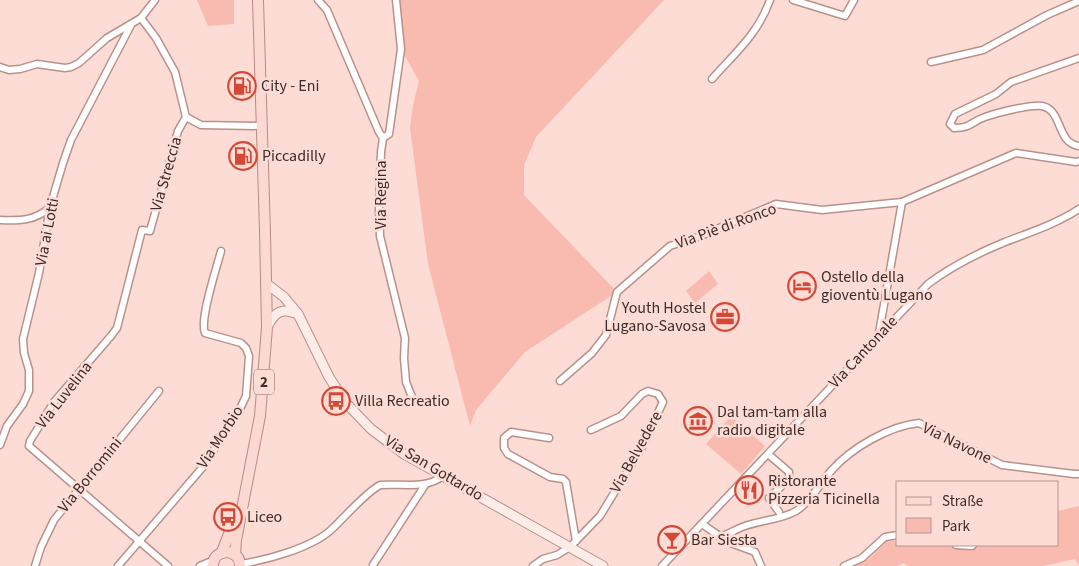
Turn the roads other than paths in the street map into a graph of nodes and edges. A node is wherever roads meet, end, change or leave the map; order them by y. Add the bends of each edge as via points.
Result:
1 (155, 0) edge
2 (258, 0) edge
3 (318, 0) edge
4 (396, 0) edge
5 (770, 0) edge
6 (793, 0) edge
7 (854, 0) edge
8 (1079, 2) edge
9 (141, 18) junction
10 (131, 25) junction
11 (1079, 58) edge
12 (931, 62) dead end
13 (0, 66) edge
14 (712, 79) dead end
15 (186, 118) junction
16 (262, 126) junction
17 (383, 138) junction
18 (1079, 146) edge
19 (1079, 161) edge
20 (902, 202) junction
21 (50, 207) junction
22 (1079, 209) edge
23 (0, 215) edge
24 (0, 220) edge
25 (16, 221) junction
26 (142, 230) joint
27 (221, 252) dead end
28 (267, 284) junction
29 (298, 314) junction
30 (267, 327) junction
31 (879, 334) junction
32 (560, 381) dead end
33 (159, 391) dead end
34 (414, 402) dead end
35 (591, 430) dead end
36 (549, 438) dead end
37 (0, 445) edge
38 (768, 454) junction
39 (1079, 474) edge
40 (444, 476) junction
41 (249, 479) junction
42 (425, 484) junction
43 (78, 489) junction
44 (779, 512) dead end
45 (702, 524) junction
46 (896, 535) edge
47 (720, 537) junction
48 (139, 541) junction
49 (573, 544) junction
50 (222, 552) junction
51 (238, 561) edge
52 (214, 563) edge
53 (373, 565) dead end
54 (35, 566) edge
55 (118, 566) edge
56 (168, 566) edge
57 (200, 566) edge
58 (533, 566) edge
59 (603, 566) edge
60 (662, 566) edge
61 (761, 566) edge
62 (844, 566) edge

1 - 9 street
2 - 16 main road, 2
3 - 17 street, Via Regina via 327,10
4 - 17 street via 401,49 389,134
5 - 14 street via 753,35
6 - 7 street via 845,16
8 - 12 street via 1047,15 983,50
9 - 10 street
9 - 15 street, Via Streccia via 173,68
10 - 13 street via 107,38 71,68 37,64 9,70
10 - 21 street, Via ai Lotti via 71,140
11 - 18 street via 1011,82 996,94 955,114 950,124 954,128 965,128 985,117 1042,106 1054,114 1068,141
15 - 16 street, Via Streccia via 201,126
15 - 26 street, Via Streccia via 178,131 150,231
16 - 28 main road, 2
17 - 34 street, Via Regina via 380,236 404,338 406,382
19 - 20 street, Via Piè di Ronco via 1016,154
20 - 31 street
20 - 32 street, Via Piè di Ronco via 822,210 776,204 670,246 617,292 606,335 592,353
21 - 25 street via 34,218
21 - 37 street, Via ai Lotti via 23,339 29,391 7,426
22 - 31 street, Via Cantonale via 1050,226 1005,242 949,269 928,284
23 - 25 street
24 - 25 street
26 - 43 street, Via Luvelina via 117,328 54,402 30,441 29,446
27 - 48 street, Via Morbio via 203,328 205,333 241,343 246,348 249,356 246,396 202,468
28 - 29 main road, Via San Gottardo
28 - 30 main road, 2
29 - 30 main road via 280,311
29 - 40 main road, Via San Gottardo via 329,378 362,421 394,447
30 - 41 main road, 2 via 261,409
31 - 38 street, Via Cantonale
33 - 43 street, Via Borromini
35 - 49 street, Via Belvedere via 621,416 648,391 658,394 663,402 641,449 600,516
36 - 49 street via 511,432 504,438 504,448 508,454 566,482
38 - 44 street via 789,472 789,478 769,498
38 - 45 street, Via Cantonale
39 - 47 street, Via Navone via 1002,465 920,423 906,424 856,447 796,510
40 - 42 street
40 - 49 main road, Via San Gottardo
41 - 50 main road, 2
41 - 51 main road, 2 via 236,540
42 - 51 street via 380,485 329,532 296,549 257,561
42 - 53 street
43 - 48 street, Via Luvelina
43 - 54 street, Via Borromini via 54,520
45 - 47 street
45 - 60 street, Via Cantonale
46 - 62 street via 885,537 862,558
47 - 61 street via 755,552
48 - 55 street, Via Morbio
48 - 56 street, Via Luvelina
49 - 58 street
49 - 59 main road, Via San Gottardo
50 - 51 main road
50 - 52 main road
52 - 57 street

